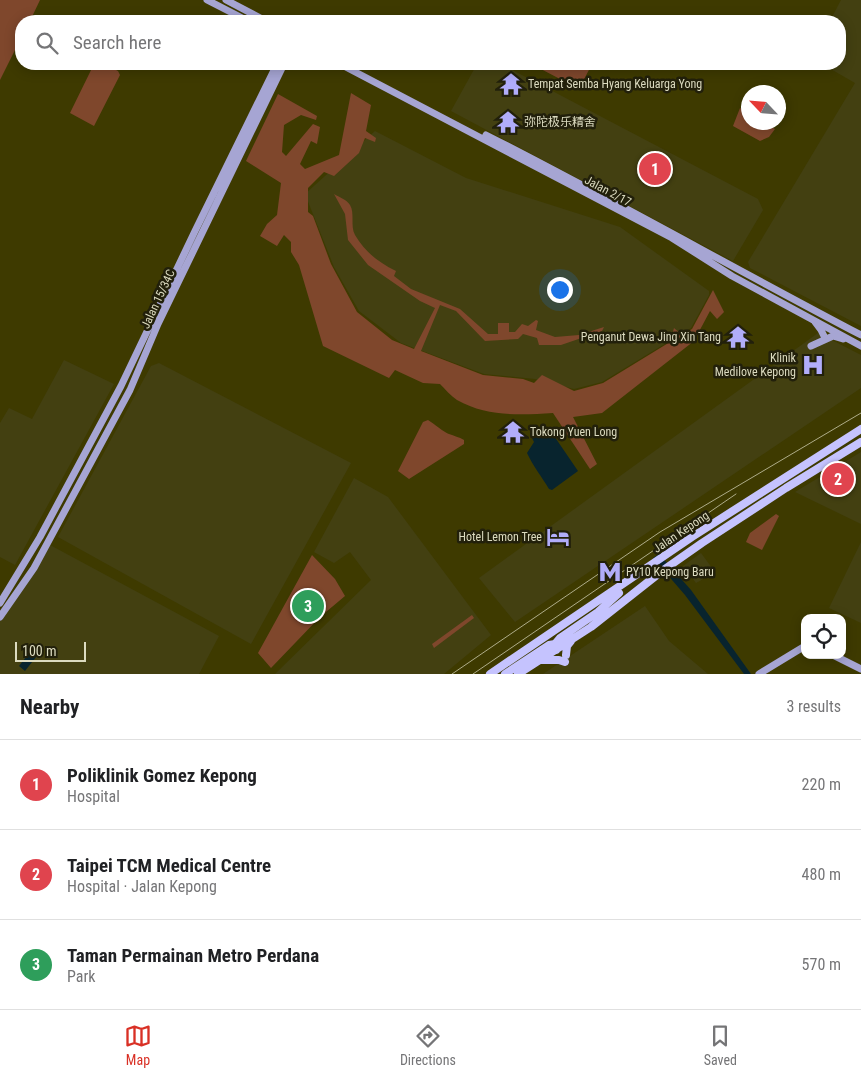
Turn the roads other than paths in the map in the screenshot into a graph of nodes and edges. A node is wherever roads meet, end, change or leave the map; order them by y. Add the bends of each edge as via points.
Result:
1 (207, 0) edge
2 (226, 0) edge
3 (236, 15) edge
4 (255, 15) edge
5 (274, 70) edge
6 (281, 70) edge
7 (351, 70) edge
8 (360, 70) edge
9 (811, 318) junction
10 (861, 334) edge
11 (824, 336) dead end
12 (852, 341) junction
13 (811, 346) dead end
14 (861, 346) edge
15 (861, 429) edge
16 (860, 442) edge
17 (644, 571) junction
18 (0, 603) edge
19 (0, 617) edge
20 (574, 638) junction
21 (557, 647) junction
22 (801, 648) edge
23 (841, 659) edge
24 (540, 660) junction
25 (861, 669) edge
26 (490, 674) edge
27 (505, 674) edge
28 (518, 674) edge
29 (759, 674) edge

1 - 3 street
2 - 4 street
5 - 18 street, Jalan 15/34C via 122,386 40,537
6 - 19 street, Jalan 15/34C via 158,324 132,386 49,542
7 - 9 street, Jalan 2/17 via 672,238 732,276
8 - 10 street, Jalan 2/17
9 - 11 street
9 - 12 street, Jalan 2/17
12 - 13 street via 833,336
12 - 14 street, Jalan 2/17
15 - 17 main road, Jalan Kepong
16 - 20 main road, Jalan Kepong via 764,501 672,564
17 - 21 main road via 598,612 560,638
17 - 26 main road, Jalan Kepong
20 - 21 main road, Jalan Kepong
20 - 24 main road via 567,646 565,659
21 - 24 main road, Jalan Kepong
21 - 27 main road via 549,645
22 - 29 street
23 - 25 street
24 - 28 main road, Jalan Kepong

